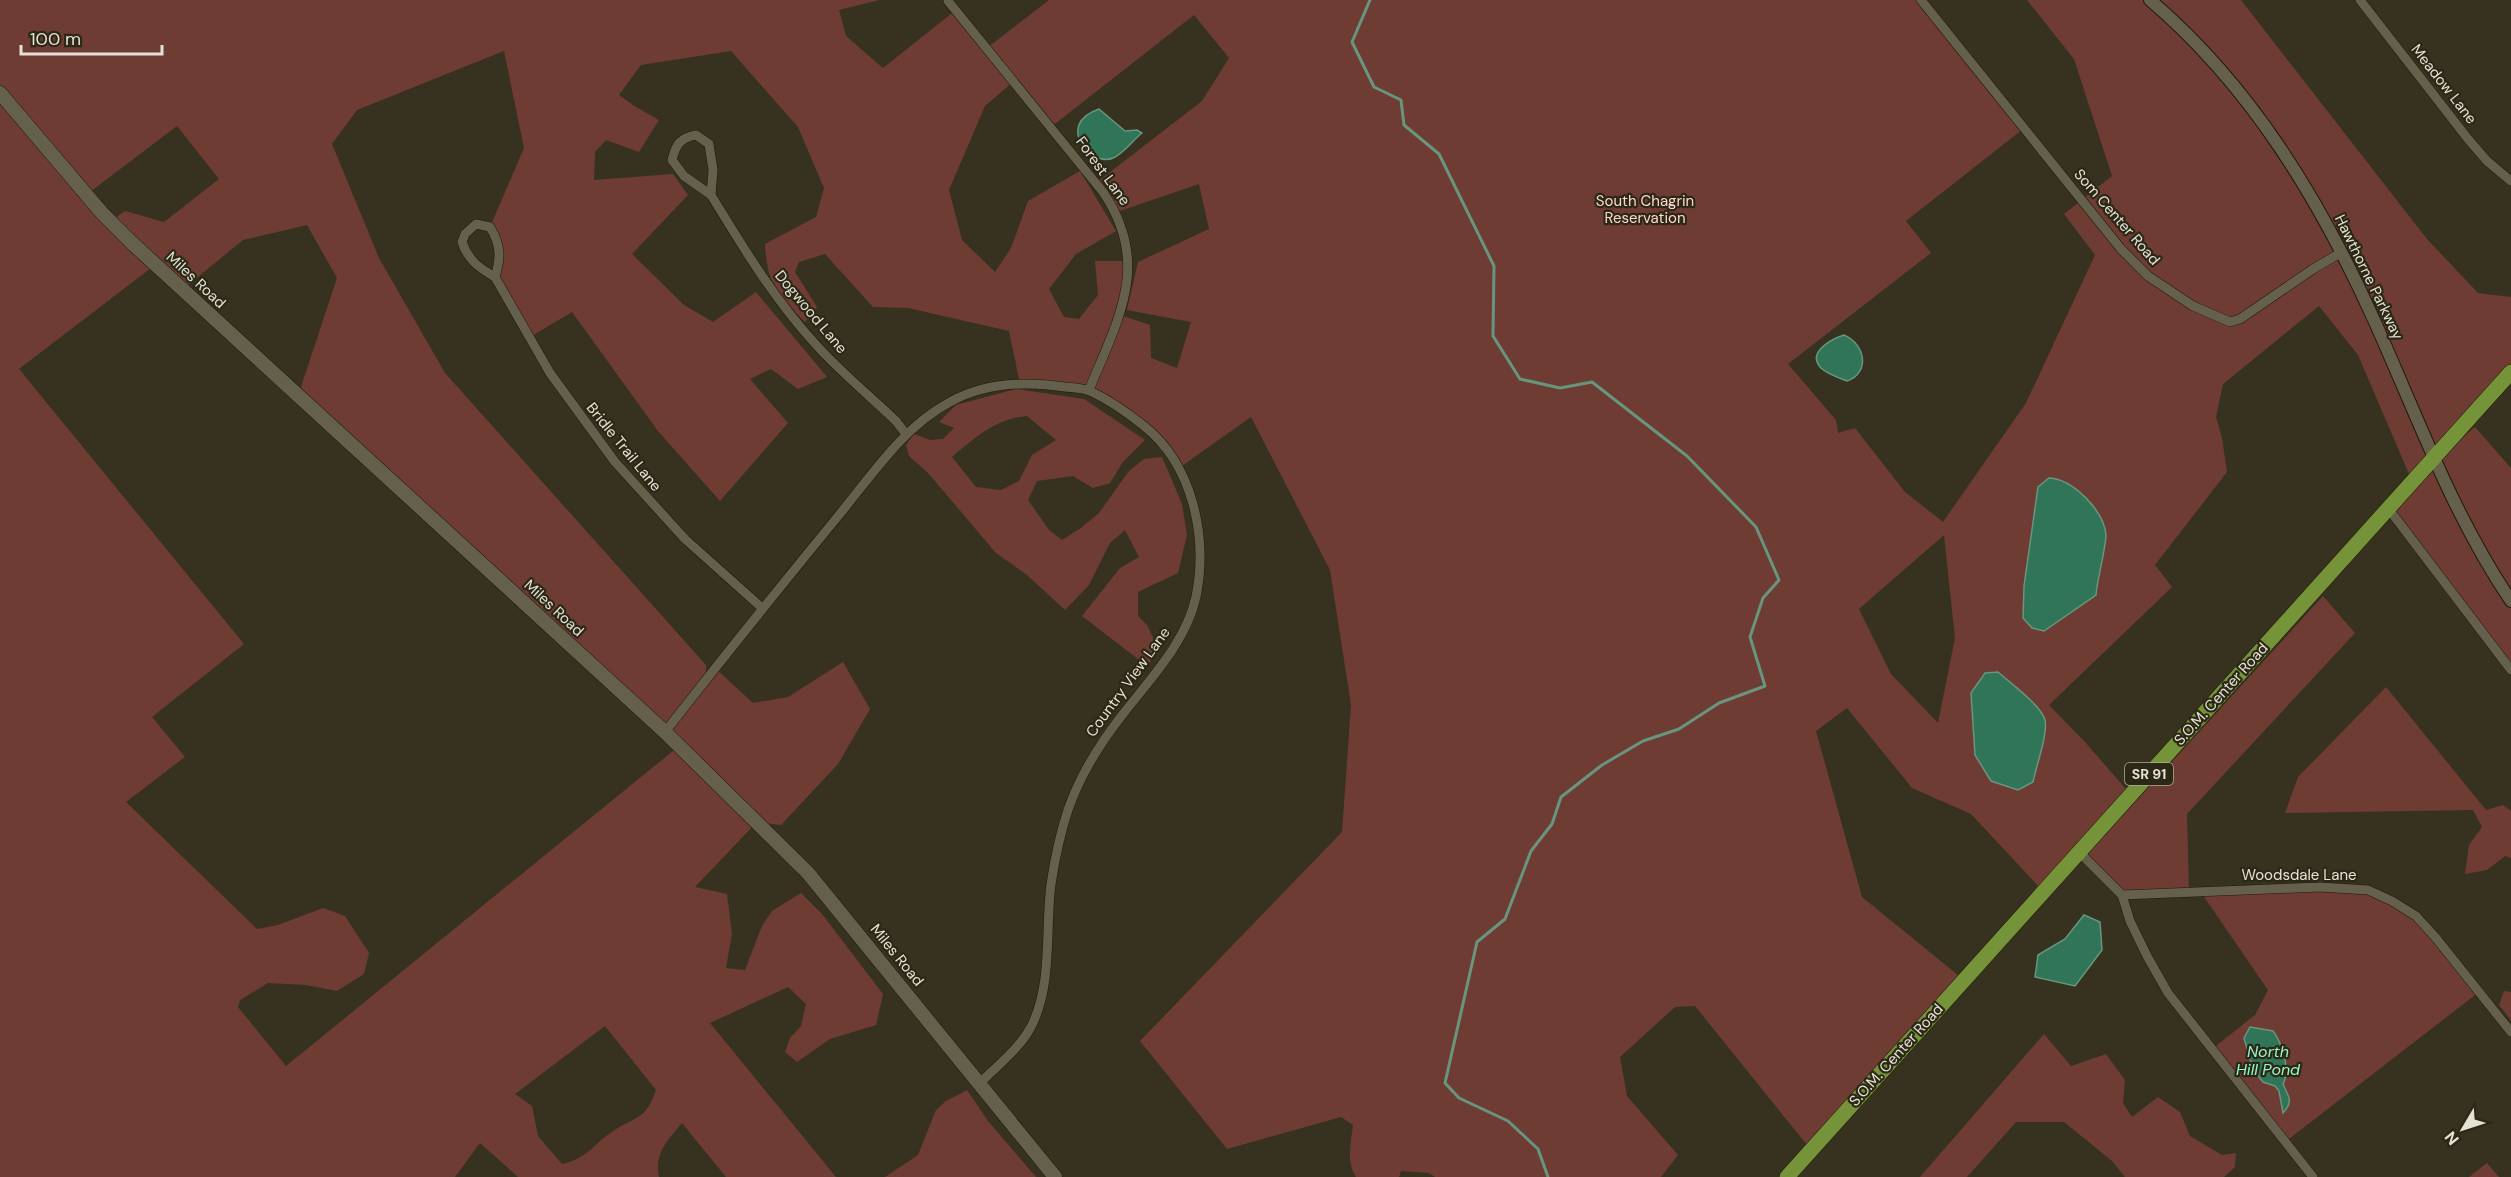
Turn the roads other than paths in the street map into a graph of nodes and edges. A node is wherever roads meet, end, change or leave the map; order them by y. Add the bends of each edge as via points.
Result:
1 (948, 0) edge
2 (1921, 0) edge
3 (2150, 0) edge
4 (2360, 0) edge
5 (0, 93) edge
6 (2511, 181) edge
7 (711, 195) junction
8 (2342, 252) junction
9 (495, 277) junction
10 (2511, 372) edge
11 (1089, 390) junction
12 (906, 434) junction
13 (2434, 457) junction
14 (2388, 508) junction
15 (2511, 600) edge
16 (762, 608) junction
17 (2511, 670) edge
18 (665, 732) junction
19 (2080, 853) junction
20 (2122, 896) junction
21 (2511, 1032) edge
22 (980, 1083) junction
23 (1052, 1176) edge
24 (1787, 1177) edge
25 (2313, 1177) edge

1 - 11 street, Forest Lane via 1117,212 1129,261 1124,306
2 - 8 street, Som Center Road via 2121,249 2148,276 2193,306 2230,322 2240,319
3 - 8 street, Hawthorne Parkway via 2197,44 2257,114
4 - 6 street, Meadow Lane via 2468,139
5 - 18 main road, Miles Road via 132,243
7 - 7 street, Dogwood Lane via 709,144 696,135 683,138 675,146 672,160 684,176
7 - 12 street, Dogwood Lane via 779,300 820,349
8 - 13 street, Hawthorne Parkway
9 - 9 street, Bridle Trail Lane via 477,267 466,254 462,242 476,224 490,227 496,238 500,251
9 - 16 street, Bridle Trail Lane via 550,373 615,462 685,539
10 - 13 main road, S.O.M. Center Road / SR 91
11 - 12 street, Country View Lane via 1020,384 982,389 950,402
11 - 22 street, Country View Lane via 1144,426 1168,450 1184,478 1200,538 1195,600 1161,667 1105,738 1080,782 1061,833 1051,885 1042,1000 1029,1030
12 - 16 street, Country View Lane
13 - 14 main road, S.O.M. Center Road / SR 91
13 - 15 street, Hawthorne Parkway via 2467,529
14 - 17 street
14 - 19 main road, S.O.M. Center Road / SR 91
16 - 18 street, Country View Lane
18 - 22 main road, Miles Road via 808,873
19 - 20 street
19 - 24 main road, S.O.M. Center Road / SR 91
20 - 21 street, Woodsdale Lane via 2320,887 2368,890 2416,916
20 - 25 street via 2146,956 2168,993
22 - 23 main road, Miles Road

